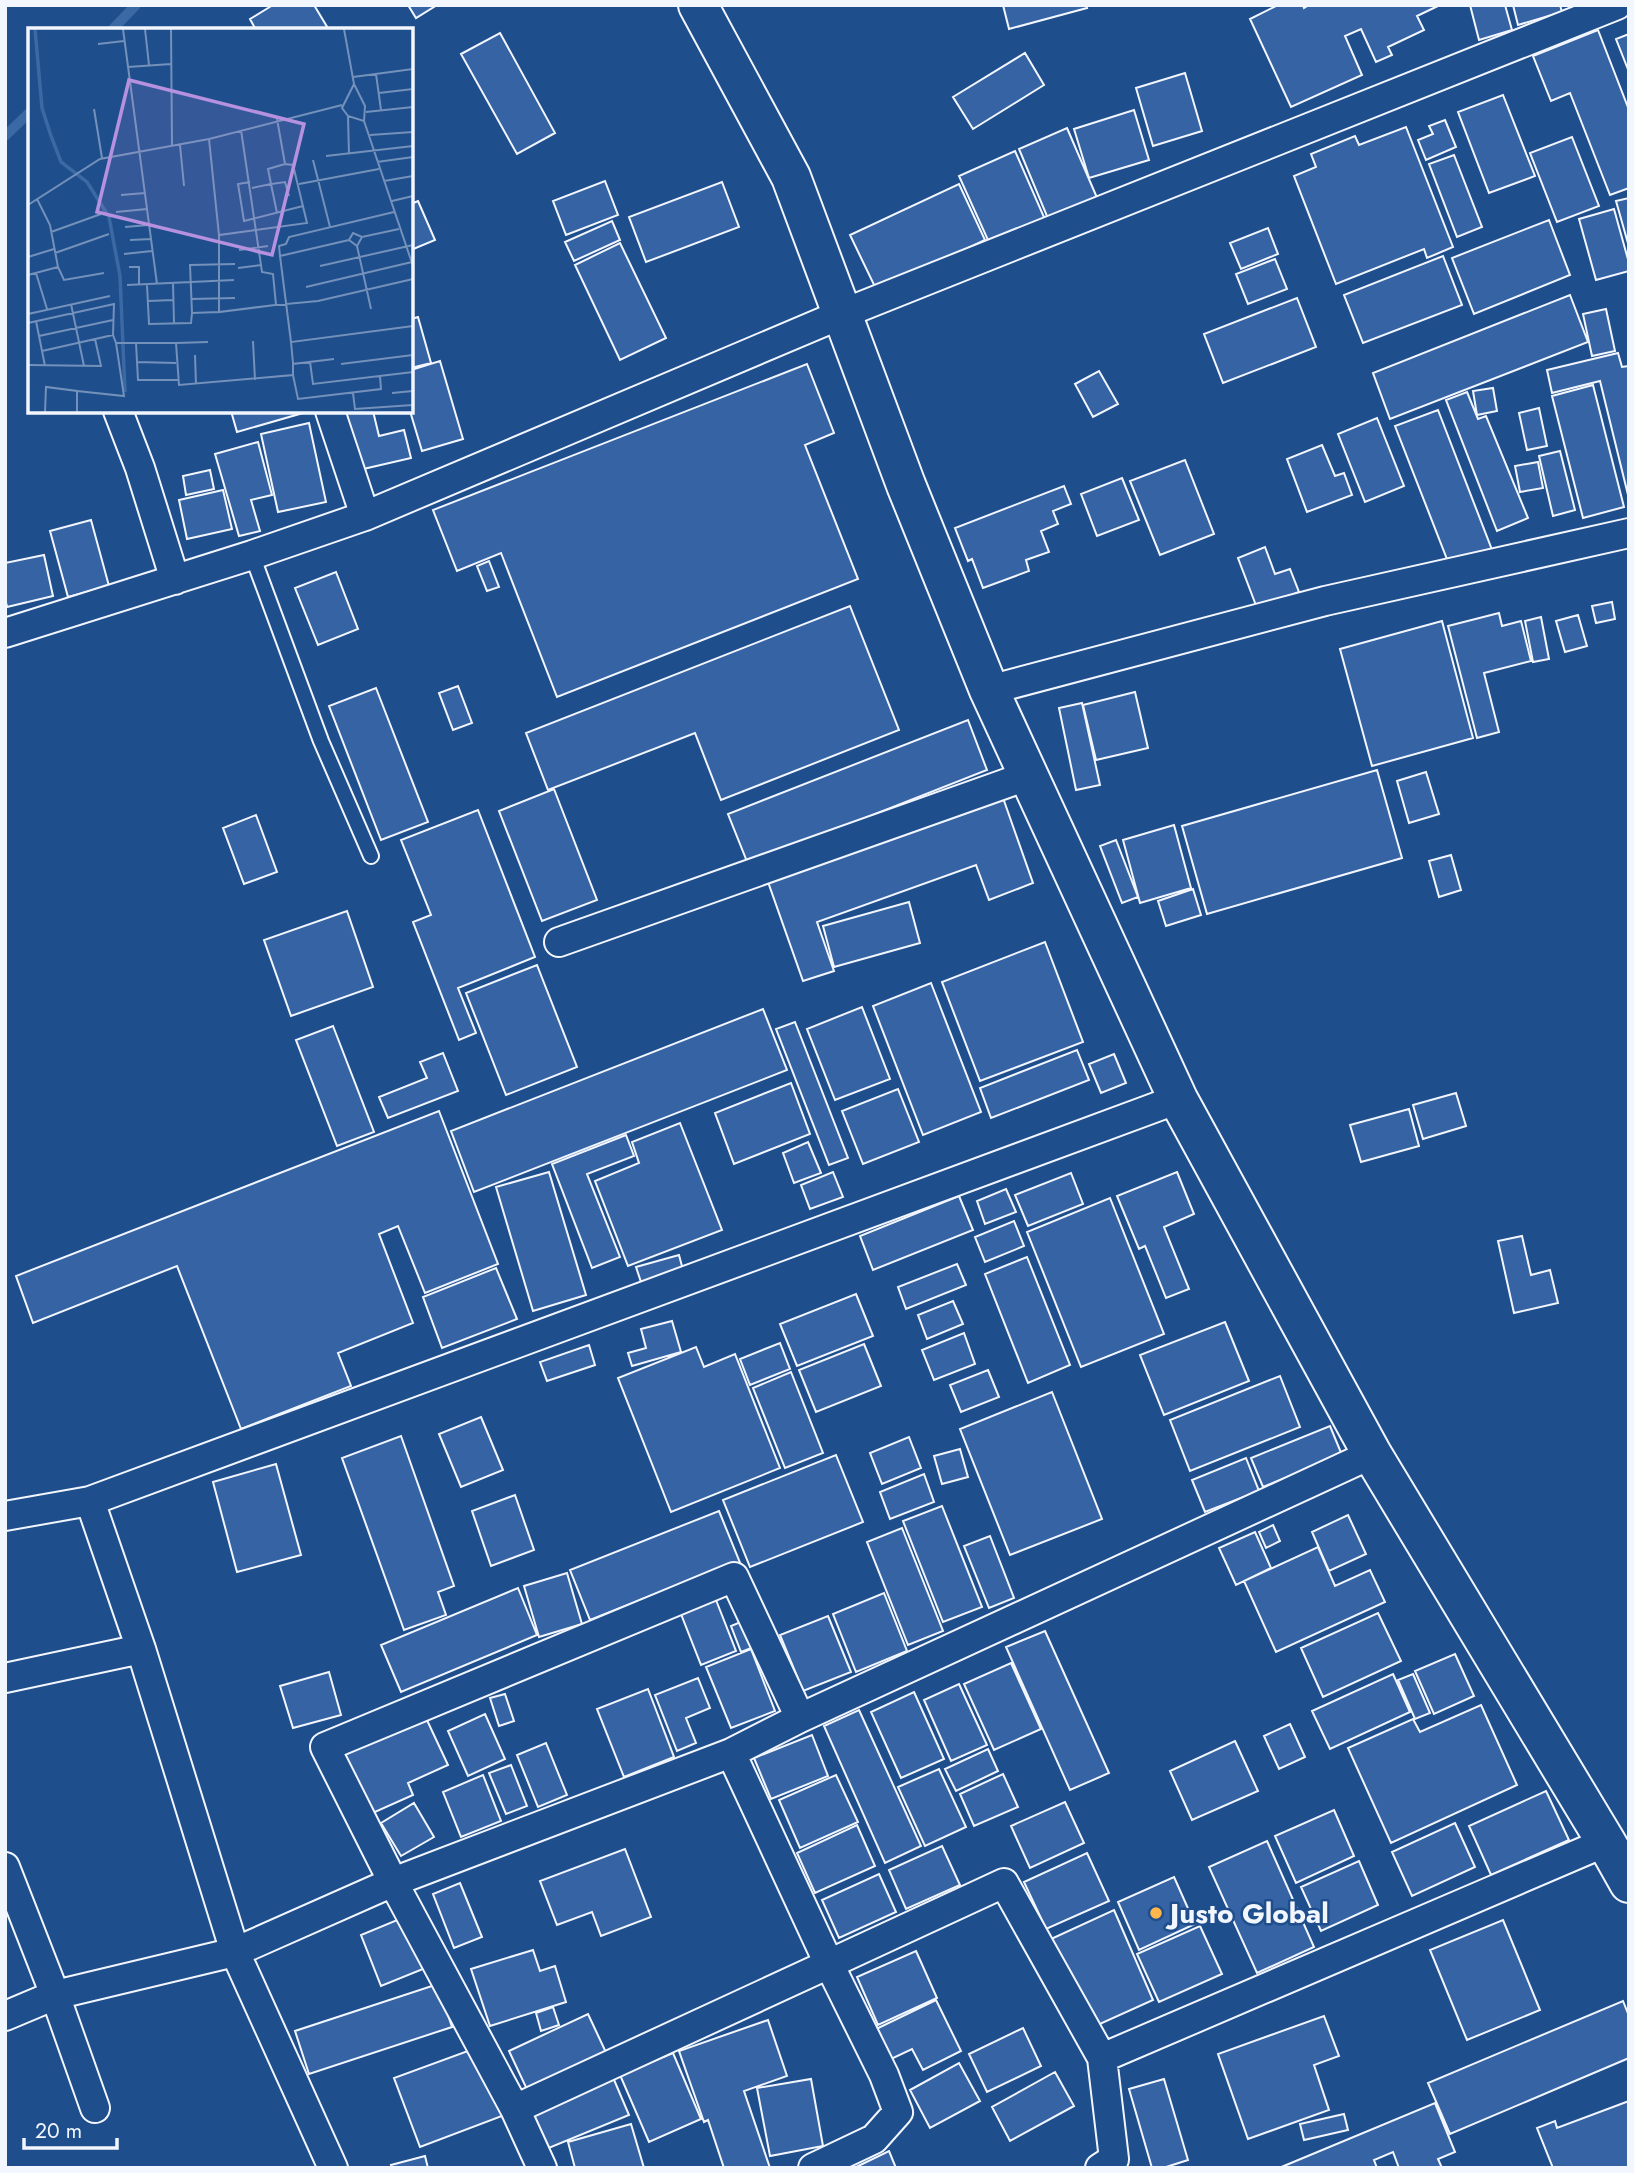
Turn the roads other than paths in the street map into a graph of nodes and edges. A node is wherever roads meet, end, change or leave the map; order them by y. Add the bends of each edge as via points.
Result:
1 (698, 5) edge
2 (1617, 5) edge
3 (842, 314) junction
4 (119, 413) edge
5 (331, 413) edge
6 (365, 516) junction
7 (1629, 533) edge
8 (252, 555) junction
9 (175, 580) junction
10 (5, 633) edge
11 (989, 690) junction
12 (1027, 776) junction
13 (371, 856) dead end
14 (559, 942) dead end
15 (1178, 1099) junction
16 (1372, 1454) junction
17 (90, 1501) junction
18 (5, 1516) edge
19 (141, 1649) junction
20 (5, 1678) edge
21 (800, 1718) junction
22 (731, 1753) junction
23 (1606, 1842) junction
24 (5, 1867) edge
25 (393, 1882) junction
26 (1629, 1883) edge
27 (235, 1952) junction
28 (829, 1964) junction
29 (55, 1996) junction
30 (5, 2016) edge
31 (1102, 2058) junction
32 (95, 2108) dead end
33 (515, 2109) junction
34 (333, 2168) edge
35 (542, 2168) edge
36 (813, 2168) edge
37 (1100, 2168) edge

1 - 3 street via 791,177
2 - 3 street
3 - 6 street
3 - 11 street
4 - 9 street
5 - 6 street
6 - 8 street
7 - 11 street via 1325,601
8 - 9 street
8 - 13 lane via 321,741
9 - 10 street
11 - 12 street
12 - 14 street
12 - 15 street
15 - 16 street
15 - 17 street
16 - 21 street
16 - 23 street
17 - 18 street
17 - 19 street
19 - 20 street
19 - 27 street
21 - 22 street
21 - 25 street via 734,1577 325,1747
22 - 25 street
22 - 28 street
23 - 26 street
23 - 31 street
24 - 29 street
25 - 27 street
25 - 33 street
27 - 29 street
27 - 34 street
28 - 31 street via 1004,1883
28 - 33 street
28 - 36 street via 898,2112 874,2139
29 - 30 street
29 - 32 street
31 - 37 street via 1114,2159
33 - 35 street

